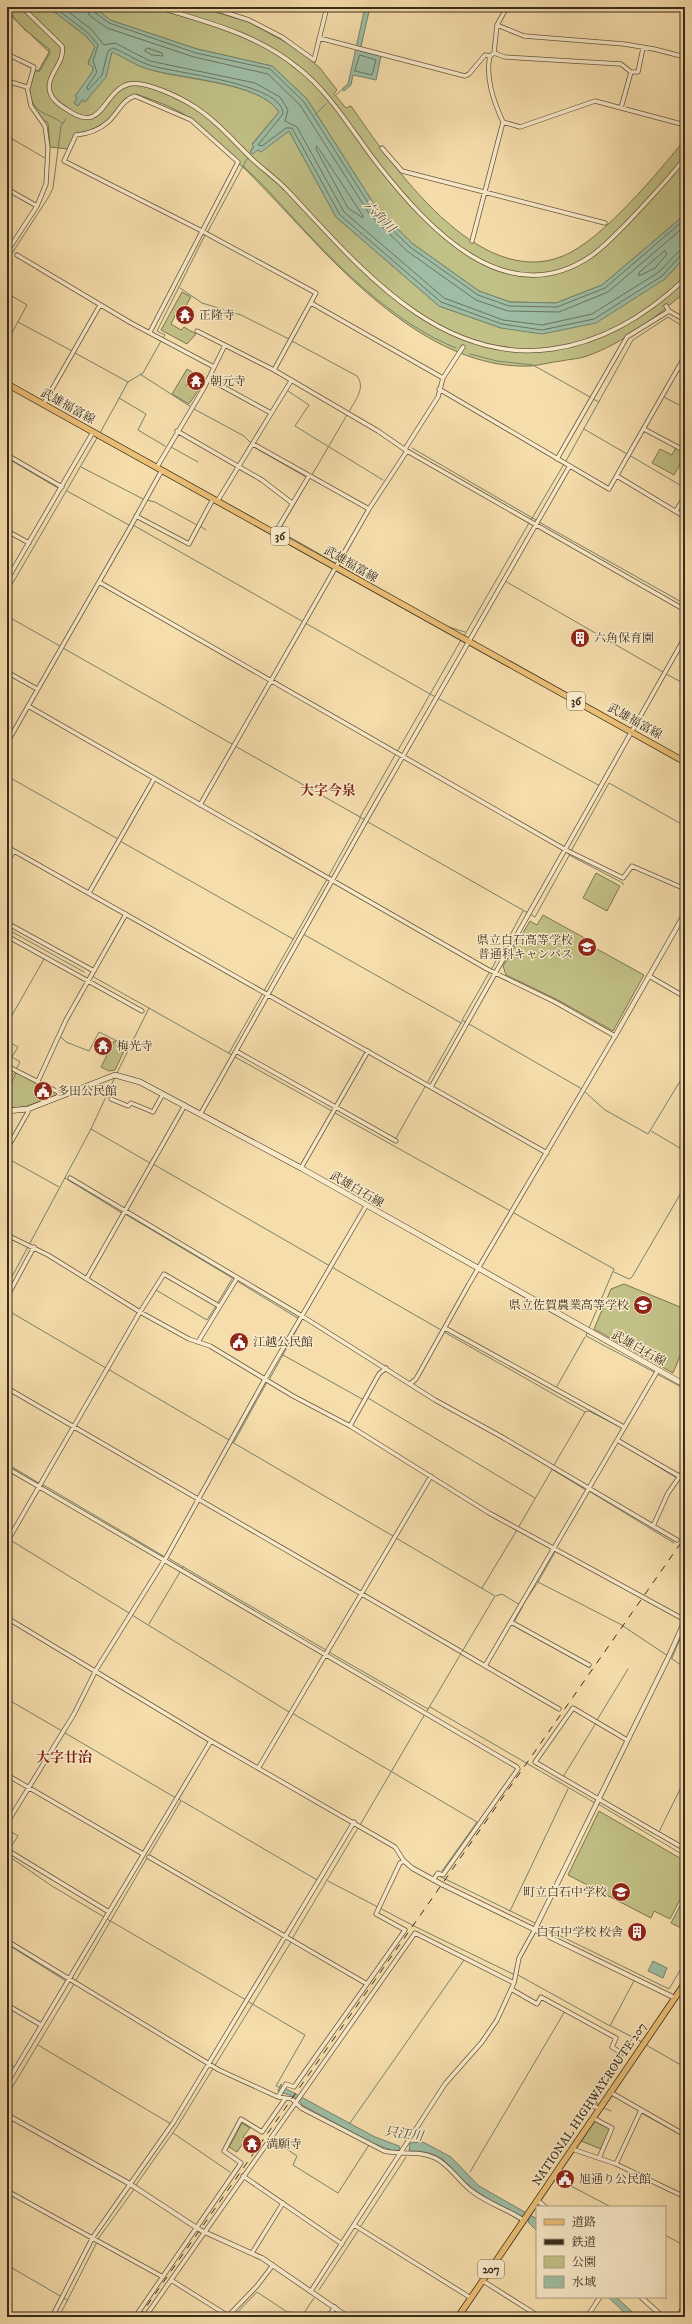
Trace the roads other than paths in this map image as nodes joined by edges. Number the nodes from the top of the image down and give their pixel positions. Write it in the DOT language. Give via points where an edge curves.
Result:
graph roads {
  1 [pos="22,7"];
  2 [pos="158,7"];
  3 [pos="209,7"];
  4 [pos="327,7"];
  5 [pos="507,7"];
  6 [pos="497,25"];
  7 [pos="319,38"];
  8 [pos="643,48"];
  9 [pos="494,53"];
  10 [pos="7,54"];
  11 [pos="490,56"];
  12 [pos="685,57"];
  13 [pos="631,72"];
  14 [pos="7,81"];
  15 [pos="28,88"];
  16 [pos="621,108"];
  17 [pos="503,122"];
  18 [pos="685,125"];
  19 [pos="382,148"];
  20 [pos="685,158"];
  21 [pos="7,189"];
  22 [pos="485,192"];
  23 [pos="37,206"];
  24 [pos="605,223"];
  25 [pos="205,233"];
  26 [pos="472,241"];
  27 [pos="7,252"];
  28 [pos="17,255"];
  29 [pos="685,279"];
  30 [pos="311,303"];
  31 [pos="100,305"];
  32 [pos="666,306"];
  33 [pos="669,311"];
  34 [pos="685,320"];
  35 [pos="197,331"];
  36 [pos="150,332"];
  37 [pos="225,345"];
  38 [pos="463,347"];
  39 [pos="685,356"];
  40 [pos="214,367"];
  41 [pos="678,368"];
  42 [pos="274,370"];
  43 [pos="685,371"];
  44 [pos="443,378"];
  45 [pos="209,379"];
  46 [pos="291,381"];
  47 [pos="7,384"];
  48 [pos="439,389"];
  49 [pos="43,404"];
  50 [pos="271,413"];
  51 [pos="644,429"];
  52 [pos="178,431"];
  53 [pos="97,434"];
  54 [pos="252,446"];
  55 [pos="406,450"];
  56 [pos="685,451"];
  57 [pos="7,455"];
  58 [pos="559,460"];
  59 [pos="568,465"];
  60 [pos="239,466"];
  61 [pos="159,468"];
  62 [pos="617,476"];
  63 [pos="310,477"];
  64 [pos="61,488"];
  65 [pos="685,496"];
  66 [pos="216,499"];
  67 [pos="292,503"];
  68 [pos="369,509"];
  69 [pos="676,511"];
  70 [pos="136,516"];
  71 [pos="685,517"];
  72 [pos="538,522"];
  73 [pos="7,531"];
  74 [pos="274,533"];
  75 [pos="29,543"];
  76 [pos="337,566"];
  77 [pos="7,580"];
  78 [pos="99,582"];
  79 [pos="685,610"];
  80 [pos="685,637"];
  81 [pos="467,642"];
  82 [pos="7,672"];
  83 [pos="271,681"];
  84 [pos="38,689"];
  85 [pos="28,706"];
  86 [pos="630,732"];
  87 [pos="7,743"];
  88 [pos="402,756"];
  89 [pos="685,762"];
  90 [pos="154,778"];
  91 [pos="200,805"];
  92 [pos="7,847"];
  93 [pos="14,851"];
  94 [pos="569,851"];
  95 [pos="7,862"];
  96 [pos="329,878"];
  97 [pos="685,889"];
  98 [pos="89,893"];
  99 [pos="126,914"];
  100 [pos="684,916"];
  101 [pos="7,922"];
  102 [pos="7,936"];
  103 [pos="494,972"];
  104 [pos="91,976"];
  105 [pos="649,976"];
  106 [pos="265,992"];
  107 [pos="685,997"];
  108 [pos="142,1011"];
  109 [pos="615,1036"];
  110 [pos="368,1051"];
  111 [pos="236,1052"];
  112 [pos="7,1066"];
  113 [pos="38,1080"];
  114 [pos="431,1087"];
  115 [pos="163,1094"];
  116 [pos="64,1095"];
  117 [pos="111,1099"];
  118 [pos="185,1105"];
  119 [pos="336,1107"];
  120 [pos="28,1109"];
  121 [pos="7,1111"];
  122 [pos="201,1113"];
  123 [pos="395,1140"];
  124 [pos="7,1149"];
  125 [pos="547,1153"];
  126 [pos="302,1168"];
  127 [pos="70,1178"];
  128 [pos="366,1206"];
  129 [pos="125,1212"];
  130 [pos="7,1235"];
  131 [pos="30,1246"];
  132 [pos="478,1270"];
  133 [pos="87,1278"];
  134 [pos="235,1279"];
  135 [pos="7,1297"];
  136 [pos="218,1305"];
  137 [pos="140,1312"];
  138 [pos="300,1318"];
  139 [pos="443,1330"];
  140 [pos="198,1342"];
  141 [pos="386,1368"];
  142 [pos="656,1372"];
  143 [pos="267,1380"];
  144 [pos="410,1384"];
  145 [pos="685,1385"];
  146 [pos="7,1388"];
  147 [pos="350,1426"];
  148 [pos="74,1427"];
  149 [pos="624,1429"];
  150 [pos="619,1440"];
  151 [pos="685,1464"];
  152 [pos="7,1468"];
  153 [pos="684,1474"];
  154 [pos="431,1476"];
  155 [pos="679,1476"];
  156 [pos="40,1485"];
  157 [pos="588,1490"];
  158 [pos="199,1499"];
  159 [pos="653,1526"];
  160 [pos="8,1540"];
  161 [pos="677,1540"];
  162 [pos="553,1549"];
  163 [pos="165,1558"];
  164 [pos="362,1594"];
  165 [pos="7,1618"];
  166 [pos="685,1620"];
  167 [pos="512,1623"];
  168 [pos="327,1652"];
  169 [pos="589,1665"];
  170 [pos="485,1666"];
  171 [pos="96,1670"];
  172 [pos="559,1709"];
  173 [pos="627,1740"];
  174 [pos="212,1741"];
  175 [pos="259,1767"];
  176 [pos="7,1775"];
  177 [pos="28,1787"];
  178 [pos="598,1802"];
  179 [pos="7,1823"];
  180 [pos="358,1824"];
  181 [pos="685,1849"];
  182 [pos="9,1851"];
  183 [pos="143,1854"];
  184 [pos="149,1858"];
  185 [pos="404,1860"];
  186 [pos="433,1880"];
  187 [pos="109,1912"];
  188 [pos="536,1926"];
  189 [pos="286,1937"];
  190 [pos="7,1941"];
  191 [pos="68,1981"];
  192 [pos="514,1983"];
  193 [pos="685,1983"];
  194 [pos="367,1984"];
  195 [pos="511,1989"];
  196 [pos="675,1998"];
  197 [pos="7,2005"];
  198 [pos="41,2026"];
  199 [pos="213,2067"];
  200 [pos="7,2083"];
  201 [pos="610,2092"];
  202 [pos="279,2095"];
  203 [pos="285,2098"];
  204 [pos="298,2100"];
  205 [pos="600,2107"];
  206 [pos="640,2110"];
  207 [pos="7,2115"];
  208 [pos="593,2118"];
  209 [pos="685,2135"];
  210 [pos="572,2149"];
  211 [pos="401,2152"];
  212 [pos="599,2158"];
  213 [pos="616,2164"];
  214 [pos="243,2176"];
  215 [pos="133,2186"];
  216 [pos="7,2191"];
  217 [pos="685,2197"];
  218 [pos="538,2200"];
  219 [pos="283,2203"];
  220 [pos="544,2206"];
  221 [pos="524,2220"];
  222 [pos="354,2225"];
  223 [pos="197,2228"];
  224 [pos="204,2232"];
  225 [pos="96,2239"];
  226 [pos="342,2244"];
  227 [pos="252,2252"];
  228 [pos="273,2265"];
  229 [pos="163,2277"];
  230 [pos="171,2280"];
  231 [pos="483,2281"];
  232 [pos="311,2291"];
  233 [pos="471,2298"];
  234 [pos="599,2298"];
  235 [pos="642,2298"];
  236 [pos="685,2307"];
  237 [pos="335,2308"];
  238 [pos="229,2316"];
  239 [pos="52,2317"];
  240 [pos="135,2317"];
  241 [pos="144,2317"];
  242 [pos="328,2317"];
  243 [pos="348,2317"];
  244 [pos="458,2317"];
  245 [pos="540,2317"];
  246 [pos="587,2317"];
  247 [pos="662,2317"];
  248 [pos="680,2317"];
  1 -- 29 [label="street" via="62,46 62,59 49,89 55,101 77,117 90,118 124,86 137,84 155,88 194,106 285,187 344,252 378,283 424,318 455,335 485,346 522,352 574,346 630,321 652,307"];
  2 -- 20 [label="street" via="247,36 297,67 330,100 382,170 447,240 473,257 513,274 552,274 590,257 642,208"];
  3 -- 7 [label="street" via="249,20 298,47 311,59 315,58"];
  4 -- 7 [label="street"];
  5 -- 6 [label="street"];
  6 -- 8 [label="street" via="524,36 624,44"];
  6 -- 9 [label="street"];
  7 -- 11 [label="street" via="465,76 486,55"];
  8 -- 12 [label="street" via="654,48"];
  8 -- 13 [label="street" via="638,72"];
  9 -- 11 [label="street"];
  9 -- 13 [label="street" via="505,57 621,64"];
  10 -- 15 [label="street" via="34,70"];
  11 -- 17 [label="street" via="488,72 494,102"];
  13 -- 16 [label="street"];
  14 -- 15 [label="street"];
  15 -- 23 [label="street" via="30,106 45,126 48,148 46,184"];
  16 -- 17 [label="street" via="595,101 520,127"];
  16 -- 18 [label="street"];
  17 -- 22 [label="street"];
  19 -- 22 [label="street" via="402,171"];
  21 -- 23 [label="street"];
  22 -- 24 [label="street"];
  22 -- 26 [label="street"];
  23 -- 27 [label="street"];
  25 -- 25 [label="street" via="64,161 76,135 99,128 124,102 135,96 191,120 238,162"];
  25 -- 30 [label="street" via="316,293"];
  25 -- 36 [label="street"];
  28 -- 31 [label="street"];
  30 -- 42 [label="street"];
  30 -- 44 [label="street"];
  31 -- 36 [label="street"];
  31 -- 49 [label="street"];
  32 -- 33 [label="street"];
  33 -- 34 [label="street"];
  33 -- 58 [label="street" via="627,337"];
  35 -- 37 [label="street"];
  36 -- 40 [label="street"];
  37 -- 40 [label="street"];
  37 -- 42 [label="street"];
  38 -- 44 [label="street"];
  39 -- 41 [label="street"];
  40 -- 45 [label="street"];
  41 -- 43 [label="street"];
  41 -- 51 [label="street"];
  42 -- 46 [label="street"];
  44 -- 48 [label="street"];
  45 -- 50 [label="street"];
  45 -- 52 [label="street"];
  46 -- 50 [label="street"];
  46 -- 55 [label="street"];
  47 -- 49 [label="main road, 武雄福富線 / 36"];
  48 -- 55 [label="street" via="438,397"];
  48 -- 58 [label="street"];
  49 -- 53 [label="main road, 武雄福富線 / 36"];
  50 -- 54 [label="street"];
  51 -- 56 [label="street"];
  51 -- 62 [label="street"];
  52 -- 60 [label="street"];
  52 -- 61 [label="street"];
  53 -- 61 [label="main road, 武雄福富線 / 36"];
  53 -- 64 [label="street"];
  54 -- 60 [label="street"];
  54 -- 63 [label="street"];
  55 -- 68 [label="street"];
  55 -- 72 [label="street" via="532,523"];
  57 -- 64 [label="street"];
  58 -- 59 [label="street"];
  59 -- 62 [label="street" via="609,490"];
  59 -- 72 [label="street"];
  60 -- 66 [label="street"];
  60 -- 67 [label="street"];
  61 -- 66 [label="main road, 武雄福富線 / 36"];
  61 -- 70 [label="street"];
  62 -- 69 [label="street"];
  63 -- 67 [label="street"];
  63 -- 68 [label="street"];
  64 -- 75 [label="street"];
  65 -- 69 [label="street"];
  66 -- 70 [label="street" via="189,544"];
  66 -- 74 [label="main road, 武雄福富線 / 36"];
  67 -- 74 [label="street"];
  68 -- 76 [label="street"];
  69 -- 71 [label="street"];
  70 -- 78 [label="street"];
  72 -- 79 [label="street"];
  72 -- 81 [label="street"];
  73 -- 75 [label="street"];
  74 -- 76 [label="main road, 武雄福富線 / 36"];
  75 -- 77 [label="street"];
  76 -- 81 [label="main road, 武雄福富線 / 36"];
  76 -- 83 [label="street"];
  78 -- 83 [label="street"];
  78 -- 84 [label="street"];
  80 -- 86 [label="street"];
  81 -- 86 [label="main road, 武雄福富線 / 36"];
  81 -- 88 [label="street"];
  82 -- 84 [label="street"];
  83 -- 88 [label="street"];
  83 -- 91 [label="street"];
  84 -- 85 [label="street"];
  85 -- 87 [label="street"];
  85 -- 90 [label="street"];
  86 -- 89 [label="main road, 武雄福富線 / 36"];
  86 -- 94 [label="street"];
  88 -- 94 [label="street"];
  88 -- 96 [label="street" via="364,824"];
  90 -- 91 [label="street"];
  90 -- 98 [label="street"];
  91 -- 96 [label="street"];
  92 -- 93 [label="street"];
  93 -- 95 [label="street"];
  93 -- 98 [label="street"];
  94 -- 97 [label="street" via="623,878 632,866"];
  94 -- 103 [label="street"];
  96 -- 103 [label="street"];
  96 -- 106 [label="street" via="303,931"];
  98 -- 99 [label="street"];
  99 -- 104 [label="street"];
  99 -- 106 [label="street"];
  100 -- 105 [label="street"];
  101 -- 104 [label="street"];
  102 -- 104 [label="street" via="45,957"];
  103 -- 109 [label="street" via="555,1002"];
  103 -- 114 [label="street"];
  104 -- 108 [label="street"];
  104 -- 113 [label="street" via="60,1031"];
  105 -- 107 [label="street"];
  105 -- 109 [label="street"];
  106 -- 110 [label="street"];
  106 -- 111 [label="street"];
  109 -- 125 [label="street"];
  110 -- 114 [label="street"];
  110 -- 119 [label="street"];
  111 -- 119 [label="street"];
  111 -- 122 [label="street"];
  112 -- 113 [label="street"];
  113 -- 116 [label="street"];
  114 -- 125 [label="street"];
  115 -- 116 [label="main road, 武雄白石線" via="140,1082 116,1075"];
  115 -- 117 [label="street" via="153,1112 131,1103 128,1106"];
  115 -- 118 [label="main road, 武雄白石線"];
  116 -- 120 [label="main road, 武雄白石線"];
  118 -- 122 [label="main road, 武雄白石線"];
  118 -- 129 [label="street"];
  119 -- 123 [label="street"];
  119 -- 126 [label="street"];
  120 -- 121 [label="main road, 武雄白石線"];
  120 -- 124 [label="street"];
  122 -- 126 [label="main road, 武雄白石線"];
  125 -- 132 [label="street"];
  126 -- 128 [label="main road, 武雄白石線"];
  127 -- 129 [label="street"];
  128 -- 132 [label="main road, 武雄白石線"];
  128 -- 138 [label="street"];
  129 -- 133 [label="street"];
  129 -- 134 [label="street"];
  130 -- 131 [label="street"];
  131 -- 133 [label="street"];
  131 -- 135 [label="street"];
  132 -- 139 [label="street"];
  132 -- 142 [label="main road, 武雄白石線"];
  133 -- 137 [label="street"];
  134 -- 136 [label="street"];
  134 -- 138 [label="street"];
  136 -- 137 [label="street" via="164,1274"];
  136 -- 140 [label="street"];
  137 -- 140 [label="street"];
  137 -- 148 [label="street"];
  138 -- 141 [label="street"];
  138 -- 143 [label="street"];
  139 -- 144 [label="street" via="416,1379"];
  139 -- 149 [label="street"];
  140 -- 143 [label="street" via="210,1346"];
  141 -- 144 [label="street"];
  141 -- 147 [label="street" via="379,1374"];
  142 -- 145 [label="main road, 武雄白石線"];
  142 -- 149 [label="street"];
  143 -- 147 [label="street"];
  143 -- 158 [label="street"];
  144 -- 157 [label="street" via="554,1467"];
  146 -- 148 [label="street"];
  147 -- 154 [label="street"];
  148 -- 156 [label="street"];
  148 -- 158 [label="street"];
  149 -- 150 [label="street"];
  150 -- 155 [label="street"];
  150 -- 157 [label="street"];
  151 -- 153 [label="street"];
  152 -- 156 [label="street"];
  153 -- 155 [label="street"];
  154 -- 162 [label="street"];
  154 -- 164 [label="street"];
  155 -- 159 [label="street"];
  156 -- 160 [label="street"];
  156 -- 163 [label="street"];
  157 -- 159 [label="street"];
  157 -- 162 [label="street"];
  158 -- 163 [label="street"];
  158 -- 164 [label="street"];
  159 -- 161 [label="street"];
  162 -- 166 [label="street"];
  162 -- 167 [label="street"];
  163 -- 168 [label="street"];
  163 -- 171 [label="street"];
  164 -- 168 [label="street"];
  164 -- 170 [label="street"];
  165 -- 171 [label="street"];
  166 -- 173 [label="street"];
  167 -- 169 [label="street"];
  167 -- 170 [label="street"];
  168 -- 175 [label="street"];
  168 -- 186 [label="street" via="518,1769 443,1875 438,1873"];
  170 -- 172 [label="street"];
  171 -- 174 [label="street"];
  171 -- 177 [label="street" via="63,1731"];
  173 -- 178 [label="street"];
  173 -- 178 [label="street" via="573,1708 534,1762"];
  174 -- 175 [label="street"];
  174 -- 183 [label="street"];
  175 -- 180 [label="street"];
  176 -- 177 [label="street"];
  177 -- 179 [label="street"];
  177 -- 183 [label="street"];
  178 -- 181 [label="street"];
  178 -- 188 [label="street"];
  180 -- 185 [label="street" via="395,1847"];
  180 -- 189 [label="street" via="319,1881"];
  182 -- 187 [label="street"];
  183 -- 187 [label="street"];
  184 -- 189 [label="street"];
  185 -- 186 [label="street" via="408,1866"];
  185 -- 194 [label="street" via="400,1863 376,1914 405,1930"];
  186 -- 188 [label="street"];
  187 -- 191 [label="street"];
  188 -- 192 [label="street" via="519,1958"];
  188 -- 196 [label="street"];
  189 -- 194 [label="street"];
  189 -- 199 [label="street" via="246,2004"];
  190 -- 191 [label="street"];
  191 -- 198 [label="street"];
  191 -- 199 [label="street" via="75,1982"];
  192 -- 195 [label="street"];
  192 -- 204 [label="street" via="415,1933"];
  193 -- 196 [label="main road, NATIONAL HIGHWAY ROUTE 207 / 207"];
  194 -- 202 [label="street" via="294,2087 286,2084"];
  195 -- 205 [label="street" via="537,2004 541,1997 616,2038 612,2047 620,2052 592,2105"];
  195 -- 211 [label="street" via="497,2020 482,2042 445,2084"];
  196 -- 201 [label="main road, NATIONAL HIGHWAY ROUTE 207 / 207"];
  197 -- 198 [label="street"];
  198 -- 200 [label="street"];
  199 -- 202 [label="street"];
  199 -- 215 [label="street" via="172,2124"];
  201 -- 205 [label="main road, NATIONAL HIGHWAY ROUTE 207 / 207"];
  201 -- 206 [label="street"];
  202 -- 203 [label="street"];
  203 -- 204 [label="street"];
  203 -- 223 [label="street" via="262,2132 241,2119 224,2151 241,2164"];
  204 -- 211 [label="street" via="301,2108 369,2145 389,2152"];
  204 -- 214 [label="street"];
  205 -- 208 [label="main road, NATIONAL HIGHWAY ROUTE 207 / 207"];
  206 -- 209 [label="street"];
  206 -- 213 [label="street"];
  207 -- 215 [label="street"];
  208 -- 210 [label="main road, NATIONAL HIGHWAY ROUTE 207 / 207"];
  208 -- 212 [label="street" via="612,2128"];
  210 -- 212 [label="street"];
  210 -- 218 [label="main road, NATIONAL HIGHWAY ROUTE 207 / 207"];
  211 -- 221 [label="street" via="425,2154 435,2158 447,2166 473,2192"];
  211 -- 222 [label="street"];
  212 -- 213 [label="street"];
  213 -- 217 [label="street"];
  214 -- 219 [label="street"];
  214 -- 224 [label="street"];
  215 -- 223 [label="street"];
  215 -- 225 [label="street"];
  216 -- 225 [label="street"];
  218 -- 220 [label="street"];
  218 -- 221 [label="main road, NATIONAL HIGHWAY ROUTE 207 / 207"];
  219 -- 226 [label="street"];
  219 -- 227 [label="street"];
  221 -- 231 [label="main road, NATIONAL HIGHWAY ROUTE 207 / 207"];
  222 -- 226 [label="street"];
  222 -- 233 [label="street"];
  223 -- 224 [label="street"];
  223 -- 229 [label="street"];
  224 -- 227 [label="street"];
  224 -- 230 [label="street"];
  225 -- 229 [label="street"];
  225 -- 239 [label="street"];
  226 -- 232 [label="street"];
  227 -- 228 [label="street"];
  228 -- 232 [label="street"];
  228 -- 238 [label="street"];
  229 -- 240 [label="street"];
  230 -- 238 [label="street"];
  230 -- 241 [label="street"];
  231 -- 233 [label="main road, NATIONAL HIGHWAY ROUTE 207 / 207"];
  231 -- 245 [label="street"];
  232 -- 237 [label="street"];
  233 -- 244 [label="main road, NATIONAL HIGHWAY ROUTE 207 / 207"];
  234 -- 246 [label="street"];
  235 -- 247 [label="street"];
  236 -- 248 [label="street"];
  237 -- 242 [label="street"];
  237 -- 243 [label="street"];
}
